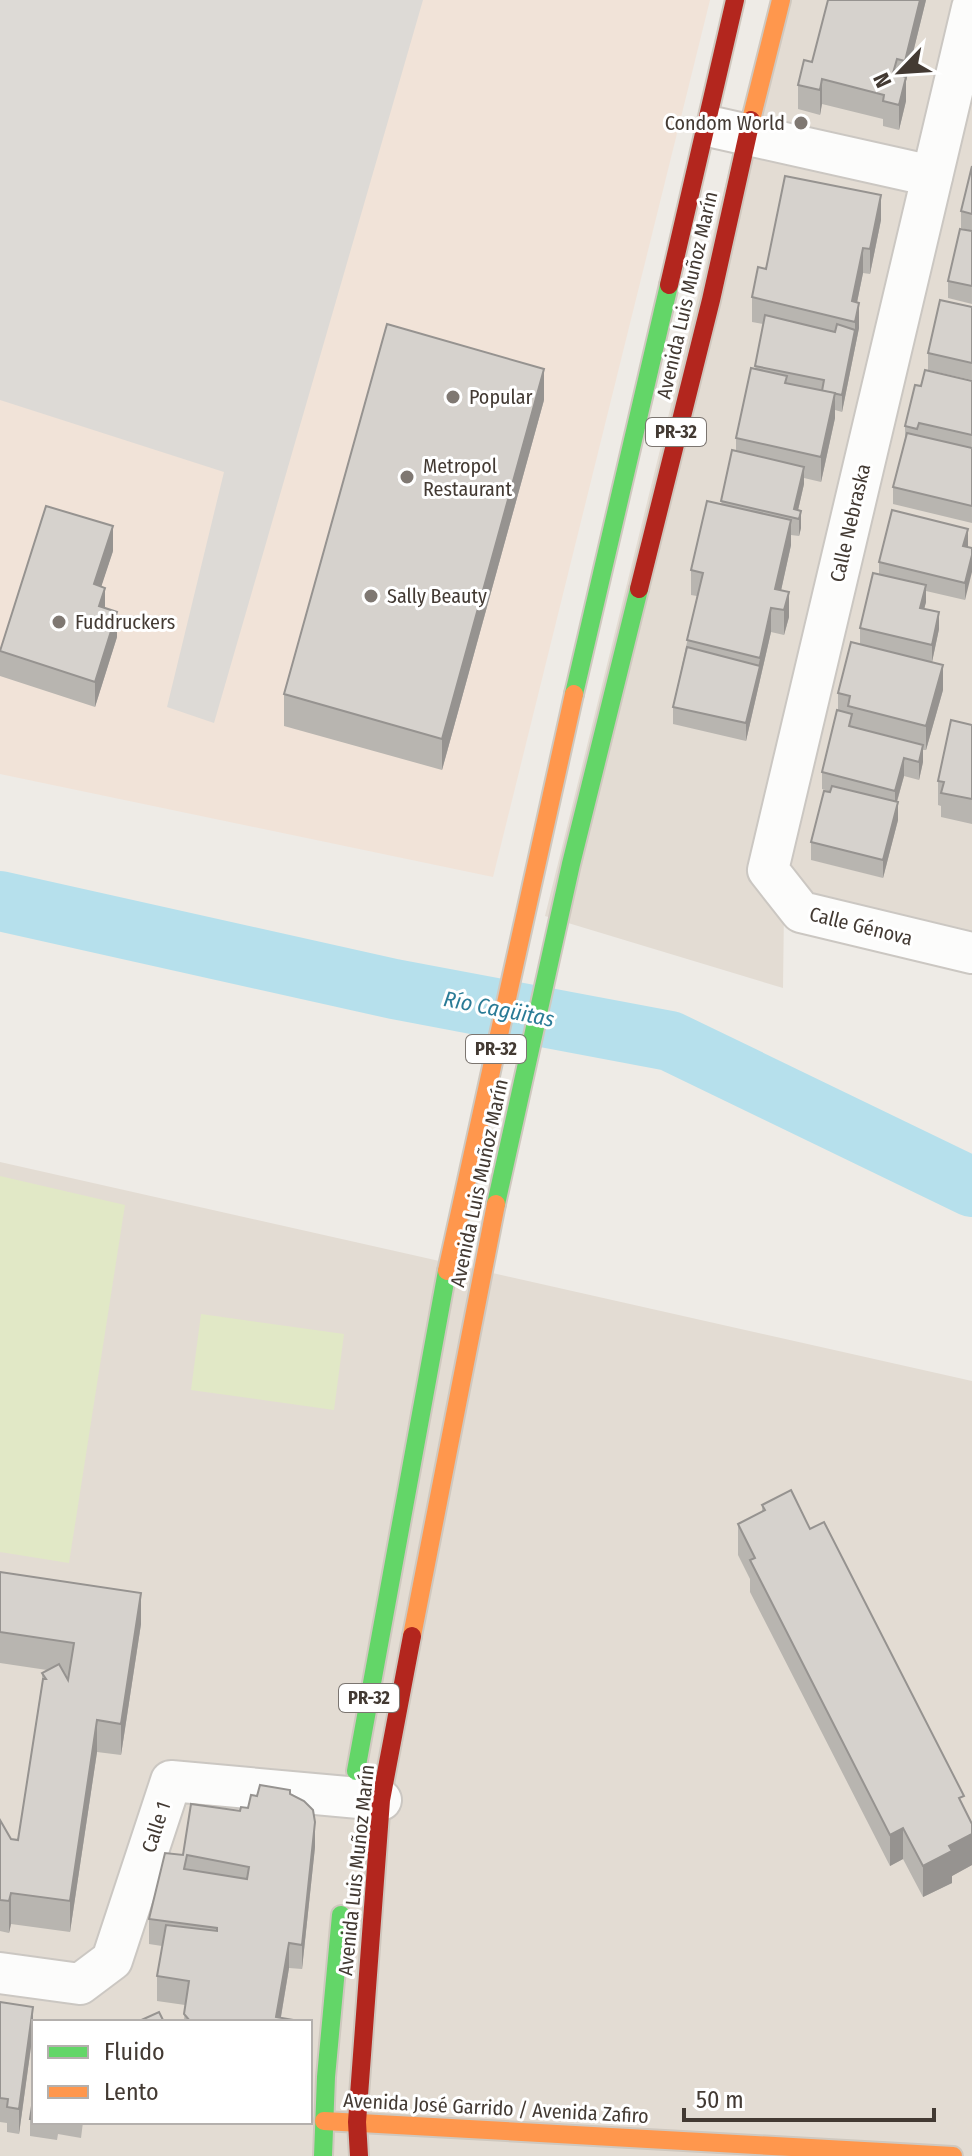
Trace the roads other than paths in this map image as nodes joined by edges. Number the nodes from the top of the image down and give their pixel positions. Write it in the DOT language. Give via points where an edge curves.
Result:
graph roads {
  1 [pos="735,0"];
  2 [pos="781,0"];
  3 [pos="972,8"];
  4 [pos="705,125"];
  5 [pos="747,135"];
  6 [pos="932,176"];
  7 [pos="768,870"];
  8 [pos="972,953"];
  9 [pos="361,1804"];
  10 [pos="343,1891"];
  11 [pos="0,1973"];
  12 [pos="324,2121"];
  13 [pos="357,2122"];
  14 [pos="323,2156"];
  15 [pos="359,2156"];
  16 [pos="953,2156"];
  1 -- 4 [label="main road, Avenida Luis Muñoz Marín / PR-32"];
  2 -- 5 [label="main road, Avenida Luis Muñoz Marín / PR-32"];
  3 -- 6 [label="street, Calle Nebraska"];
  4 -- 5 [label="street"];
  4 -- 9 [label="main road, Avenida Luis Muñoz Marín / PR-32" via="452,1245"];
  5 -- 6 [label="street"];
  5 -- 9 [label="main road, Avenida Luis Muñoz Marín / PR-32" via="571,864"];
  6 -- 7 [label="street, Calle Nebraska"];
  7 -- 8 [label="street, Calle Génova" via="801,912"];
  9 -- 11 [label="street, Calle 1" via="171,1781 112,1960 80,1984"];
  9 -- 13 [label="main road, Avenida Luis Muñoz Marín / PR-32"];
  10 -- 12 [label="main road, Avenida Luis Muñoz Marín"];
  12 -- 13 [label="main road, Avenida José Garrido / Avenida Zafiro"];
  12 -- 14 [label="main road, Avenida Luis Muñoz Marín"];
  13 -- 15 [label="main road, Avenida Luis Muñoz Marín / PR-32"];
  13 -- 16 [label="main road, Avenida José Garrido / Avenida Zafiro"];
}
